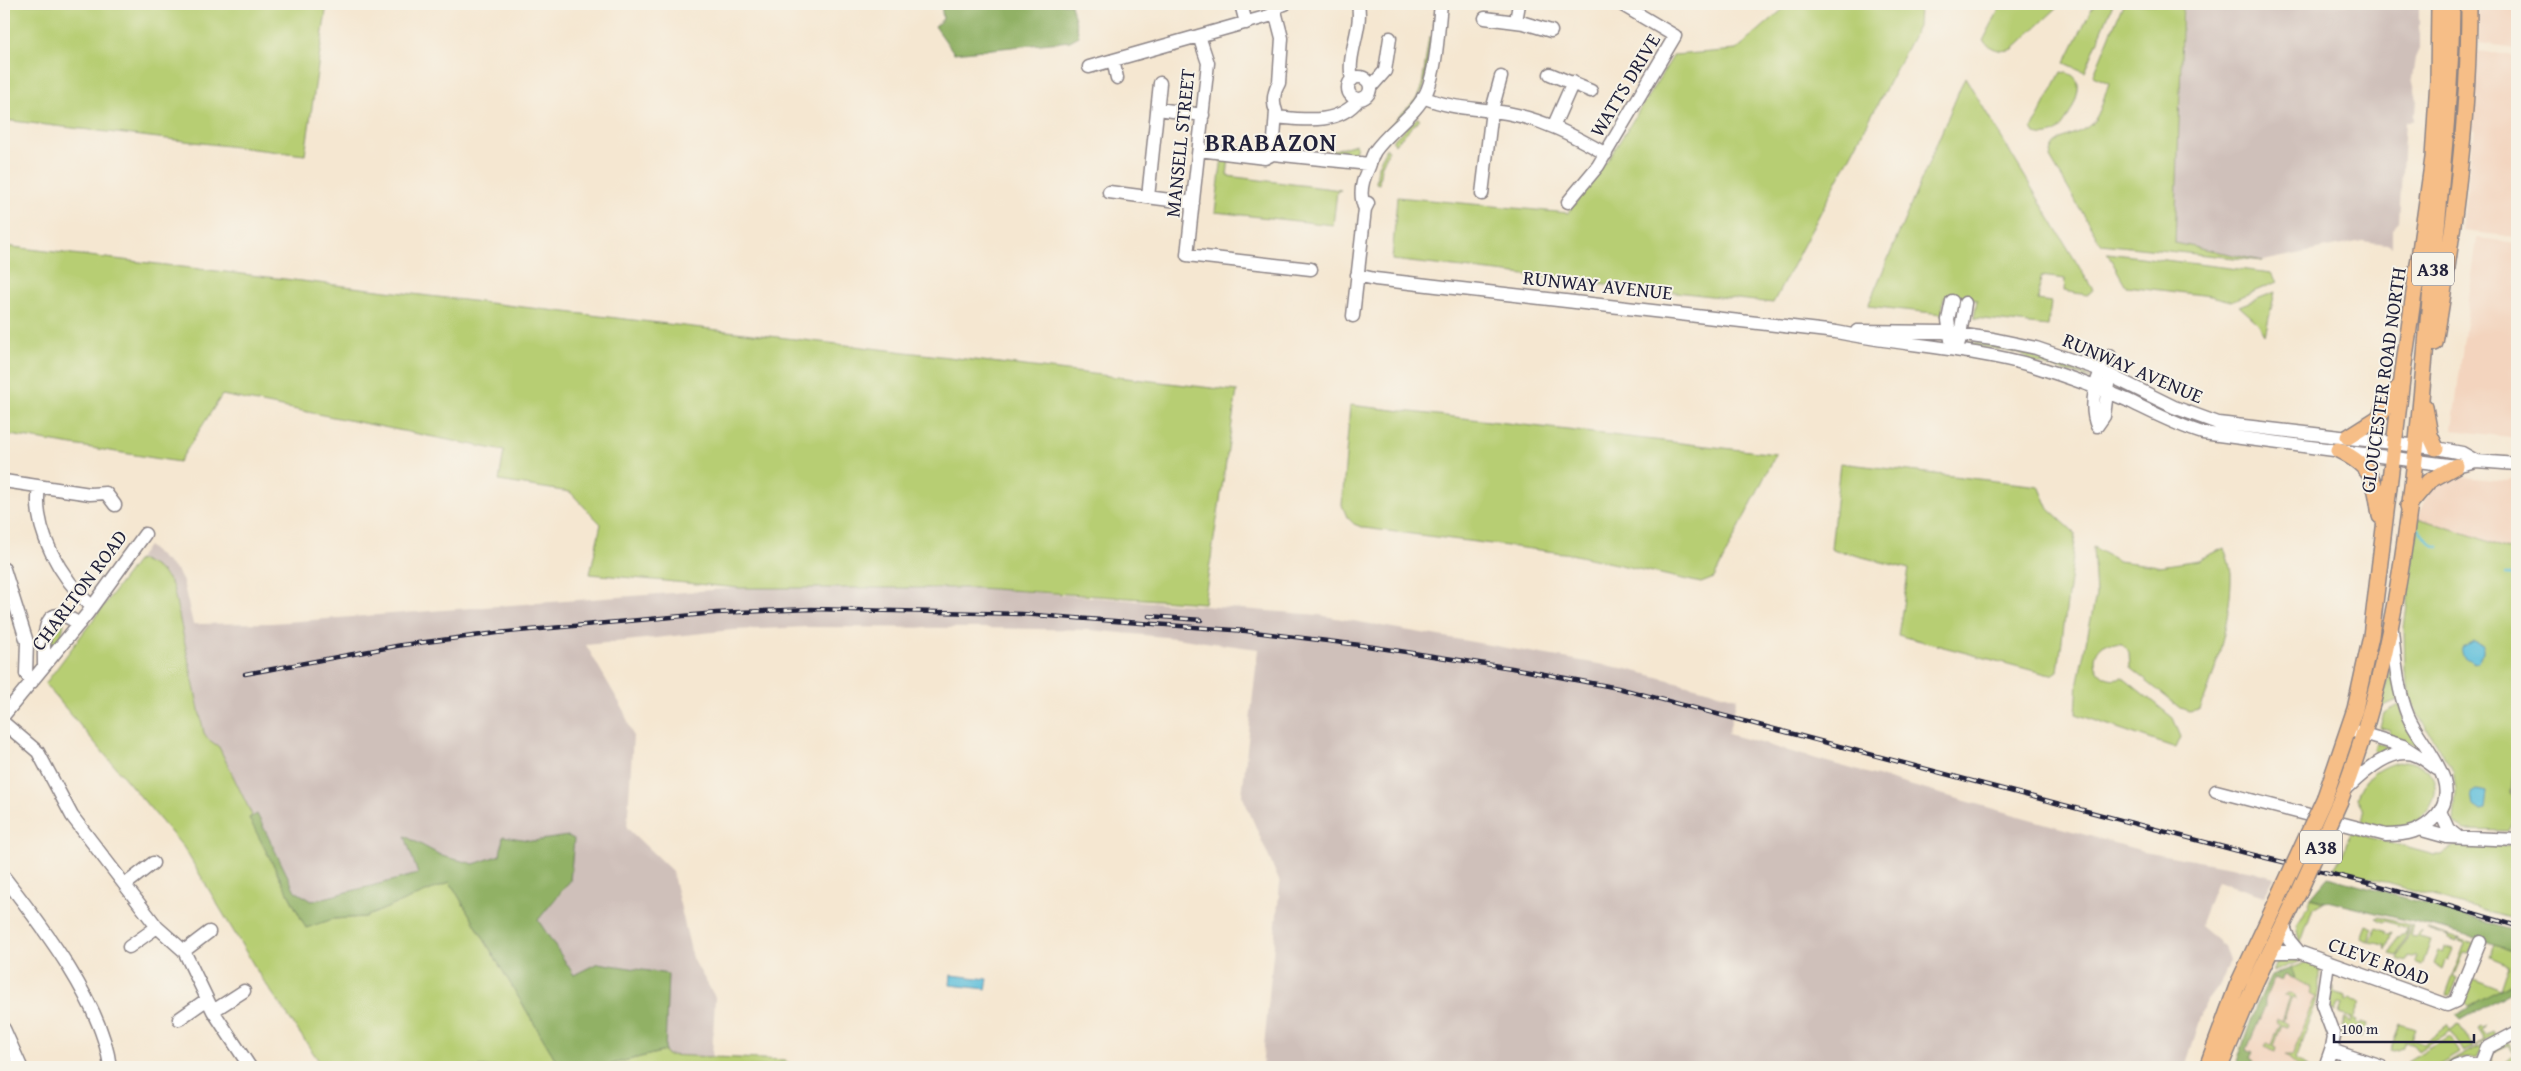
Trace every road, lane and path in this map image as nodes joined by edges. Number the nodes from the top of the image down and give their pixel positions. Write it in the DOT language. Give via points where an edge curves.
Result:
graph roads {
  1 [pos="1240,4"];
  2 [pos="1285,4"];
  3 [pos="1358,4"];
  4 [pos="1441,4"];
  5 [pos="1519,4"];
  6 [pos="1621,4"];
  7 [pos="2432,4"];
  8 [pos="2439,4"];
  9 [pos="2452,4"];
  10 [pos="2469,4"];
  11 [pos="1276,14"];
  12 [pos="1485,18"];
  13 [pos="1516,21"];
  14 [pos="1246,23"];
  15 [pos="1551,31"];
  16 [pos="1199,36"];
  17 [pos="1390,38"];
  18 [pos="1113,60"];
  19 [pos="1089,67"];
  20 [pos="1550,74"];
  21 [pos="1501,77"];
  22 [pos="1117,78"];
  23 [pos="1352,80"];
  24 [pos="1160,82"];
  25 [pos="1573,82"];
  26 [pos="1370,88"];
  27 [pos="1591,91"];
  28 [pos="1424,97"];
  29 [pos="1359,99"];
  30 [pos="1158,109"];
  31 [pos="1492,110"];
  32 [pos="1203,115"];
  33 [pos="1276,117"];
  34 [pos="1554,125"];
  35 [pos="1200,150"];
  36 [pos="1273,154"];
  37 [pos="1606,154"];
  38 [pos="2439,159"];
  39 [pos="1369,166"];
  40 [pos="1109,192"];
  41 [pos="1482,194"];
  42 [pos="1148,197"];
  43 [pos="1568,202"];
  44 [pos="1193,203"];
  45 [pos="1311,269"];
  46 [pos="1357,275"];
  47 [pos="2414,293"];
  48 [pos="1958,302"];
  49 [pos="1352,316"];
  50 [pos="1836,332"];
  51 [pos="1955,333"];
  52 [pos="1956,351"];
  53 [pos="2105,373"];
  54 [pos="2402,380"];
  55 [pos="2422,384"];
  56 [pos="2102,390"];
  57 [pos="2348,437"];
  58 [pos="2436,448"];
  59 [pos="2404,449"];
  60 [pos="2338,450"];
  61 [pos="2476,461"];
  62 [pos="2517,464"];
  63 [pos="2456,466"];
  64 [pos="4,481"];
  65 [pos="40,487"];
  66 [pos="115,505"];
  67 [pos="2408,506"];
  68 [pos="145,534"];
  69 [pos="2383,537"];
  70 [pos="4,569"];
  71 [pos="92,607"];
  72 [pos="79,624"];
  73 [pos="2392,627"];
  74 [pos="44,666"];
  75 [pos="32,682"];
  76 [pos="4,715"];
  77 [pos="4,723"];
  78 [pos="2356,732"];
  79 [pos="2416,755"];
  80 [pos="2441,772"];
  81 [pos="2216,792"];
  82 [pos="2342,796"];
  83 [pos="2440,811"];
  84 [pos="2422,830"];
  85 [pos="2458,837"];
  86 [pos="2517,840"];
  87 [pos="146,864"];
  88 [pos="126,884"];
  89 [pos="5,885"];
  90 [pos="2283,924"];
  91 [pos="157,927"];
  92 [pos="207,936"];
  93 [pos="2480,942"];
  94 [pos="136,946"];
  95 [pos="184,951"];
  96 [pos="2270,952"];
  97 [pos="2299,952"];
  98 [pos="2327,970"];
  99 [pos="244,991"];
  100 [pos="206,1000"];
  101 [pos="2447,1005"];
  102 [pos="2463,1010"];
  103 [pos="213,1011"];
  104 [pos="179,1019"];
  105 [pos="4,1029"];
  106 [pos="2517,1032"];
  107 [pos="2332,1050"];
  108 [pos="21,1067"];
  109 [pos="110,1067"];
  110 [pos="250,1067"];
  111 [pos="2207,1067"];
  112 [pos="2220,1067"];
  113 [pos="2325,1067"];
  114 [pos="2382,1067"];
  115 [pos="2455,1067"];
  1 -- 14 [label="street"];
  2 -- 11 [label="street" via="1274,7"];
  3 -- 23 [label="street" via="1358,25 1351,60"];
  4 -- 28 [label="street" via="1431,77"];
  5 -- 13 [label="street"];
  6 -- 37 [label="street, WATTS DRIVE" via="1676,36"];
  7 -- 47 [label="main road" via="2431,74 2412,276"];
  8 -- 38 [label="main road, GLOUCESTER ROAD NORTH / A38"];
  9 -- 38 [label="main road, GLOUCESTER ROAD NORTH / A38"];
  10 -- 55 [label="main road" via="2469,78 2455,210 2435,347"];
  11 -- 14 [label="street"];
  11 -- 33 [label="street" via="1283,43 1274,105"];
  12 -- 13 [label="street"];
  13 -- 15 [label="street"];
  14 -- 16 [label="street"];
  16 -- 18 [label="street"];
  16 -- 32 [label="street, MANSELL STREET" via="1208,63"];
  17 -- 26 [label="street" via="1385,71"];
  18 -- 19 [label="street"];
  18 -- 22 [label="street"];
  20 -- 25 [label="street"];
  21 -- 31 [label="street"];
  23 -- 26 [label="street" via="1365,79"];
  23 -- 29 [label="street" via="1350,94"];
  24 -- 30 [label="street"];
  25 -- 27 [label="street"];
  25 -- 34 [label="street"];
  26 -- 29 [label="street" via="1367,95"];
  28 -- 31 [label="street" via="1438,103"];
  28 -- 39 [label="street" via="1379,146"];
  29 -- 33 [label="street" via="1348,110 1318,120"];
  30 -- 32 [label="street"];
  30 -- 42 [label="street"];
  31 -- 34 [label="street"];
  31 -- 41 [label="street"];
  32 -- 35 [label="street, MANSELL STREET"];
  33 -- 36 [label="street"];
  34 -- 37 [label="street"];
  35 -- 36 [label="street" via="1265,158"];
  35 -- 44 [label="street, MANSELL STREET"];
  36 -- 39 [label="street"];
  37 -- 43 [label="street, WATTS DRIVE"];
  38 -- 47 [label="main road, GLOUCESTER ROAD NORTH / A38"];
  38 -- 55 [label="main road, GLOUCESTER ROAD NORTH / A38"];
  39 -- 46 [label="street" via="1372,176"];
  40 -- 42 [label="street"];
  42 -- 44 [label="street"];
  44 -- 45 [label="street, MANSELL STREET" via="1187,255"];
  46 -- 49 [label="street"];
  46 -- 50 [label="street, RUNWAY AVENUE"];
  47 -- 54 [label="main road, GLOUCESTER ROAD NORTH / A38"];
  48 -- 51 [label="street" via="1948,320"];
  50 -- 51 [label="street, RUNWAY AVENUE"];
  50 -- 52 [label="street, RUNWAY AVENUE"];
  51 -- 52 [label="street"];
  51 -- 53 [label="street, RUNWAY AVENUE" via="2036,348"];
  52 -- 56 [label="street, RUNWAY AVENUE" via="2032,366"];
  53 -- 56 [label="street"];
  53 -- 57 [label="street, RUNWAY AVENUE" via="2210,421 2290,433"];
  54 -- 57 [label="main road" via="2378,418"];
  54 -- 59 [label="main road, GLOUCESTER ROAD NORTH / A38"];
  55 -- 58 [label="main road" via="2430,435"];
  55 -- 59 [label="main road" via="2412,401"];
  56 -- 60 [label="street, RUNWAY AVENUE" via="2203,433"];
  57 -- 59 [label="street, RUNWAY AVENUE"];
  58 -- 59 [label="street"];
  58 -- 61 [label="street" via="2462,453"];
  59 -- 60 [label="street, RUNWAY AVENUE"];
  59 -- 63 [label="street"];
  59 -- 67 [label="main road, GLOUCESTER ROAD NORTH / A38"];
  59 -- 69 [label="main road, GLOUCESTER ROAD NORTH / A38"];
  60 -- 69 [label="main road" via="2359,462 2372,476"];
  61 -- 62 [label="street"];
  61 -- 63 [label="street"];
  63 -- 67 [label="main road" via="2429,481"];
  64 -- 65 [label="street"];
  65 -- 66 [label="street" via="106,493"];
  65 -- 71 [label="street" via="37,502 41,528 64,572"];
  67 -- 73 [label="main road, GLOUCESTER ROAD NORTH / A38"];
  68 -- 71 [label="street, CHARLTON ROAD"];
  69 -- 78 [label="main road, GLOUCESTER ROAD NORTH / A38"];
  70 -- 75 [label="street" via="27,642 26,674"];
  71 -- 72 [label="street, CHARLTON ROAD"];
  72 -- 74 [label="street, CHARLTON ROAD"];
  72 -- 74 [label="street" via="60,614 47,622"];
  73 -- 78 [label="main road, A38"];
  73 -- 80 [label="street" via="2400,689 2408,717"];
  74 -- 75 [label="street, CHARLTON ROAD"];
  75 -- 76 [label="street, CHARLTON ROAD"];
  77 -- 88 [label="street" via="38,752 72,816"];
  78 -- 79 [label="street" via="2403,746"];
  78 -- 82 [label="main road, A38"];
  78 -- 111 [label="main road, A38, bridge" via="2254,948"];
  79 -- 80 [label="street"];
  79 -- 82 [label="street" via="2392,756 2379,761"];
  80 -- 83 [label="street" via="2447,792"];
  81 -- 84 [label="street" via="2376,834"];
  82 -- 90 [label="main road, A38, bridge"];
  83 -- 84 [label="street"];
  83 -- 85 [label="street" via="2448,829"];
  84 -- 85 [label="street"];
  85 -- 86 [label="street"];
  87 -- 88 [label="street"];
  88 -- 91 [label="street"];
  89 -- 109 [label="street" via="64,957 98,1024 108,1048"];
  90 -- 96 [label="main road, A38"];
  90 -- 97 [label="street, CLEVE ROAD"];
  91 -- 94 [label="street"];
  91 -- 95 [label="street"];
  92 -- 95 [label="street"];
  93 -- 101 [label="street, CLEVE ROAD" via="2456,1001"];
  95 -- 100 [label="street"];
  96 -- 97 [label="street, CLEVE ROAD"];
  96 -- 112 [label="main road, A38"];
  97 -- 101 [label="street, CLEVE ROAD"];
  98 -- 107 [label="street" via="2322,1004 2332,1030"];
  99 -- 103 [label="street"];
  100 -- 103 [label="street"];
  100 -- 104 [label="street"];
  101 -- 102 [label="street, CLEVE ROAD"];
  103 -- 110 [label="street"];
  105 -- 108 [label="street"];
  106 -- 115 [label="street" via="2487,1048 2480,1066 2466,1063"];
  107 -- 113 [label="street"];
  107 -- 114 [label="street"];
}
